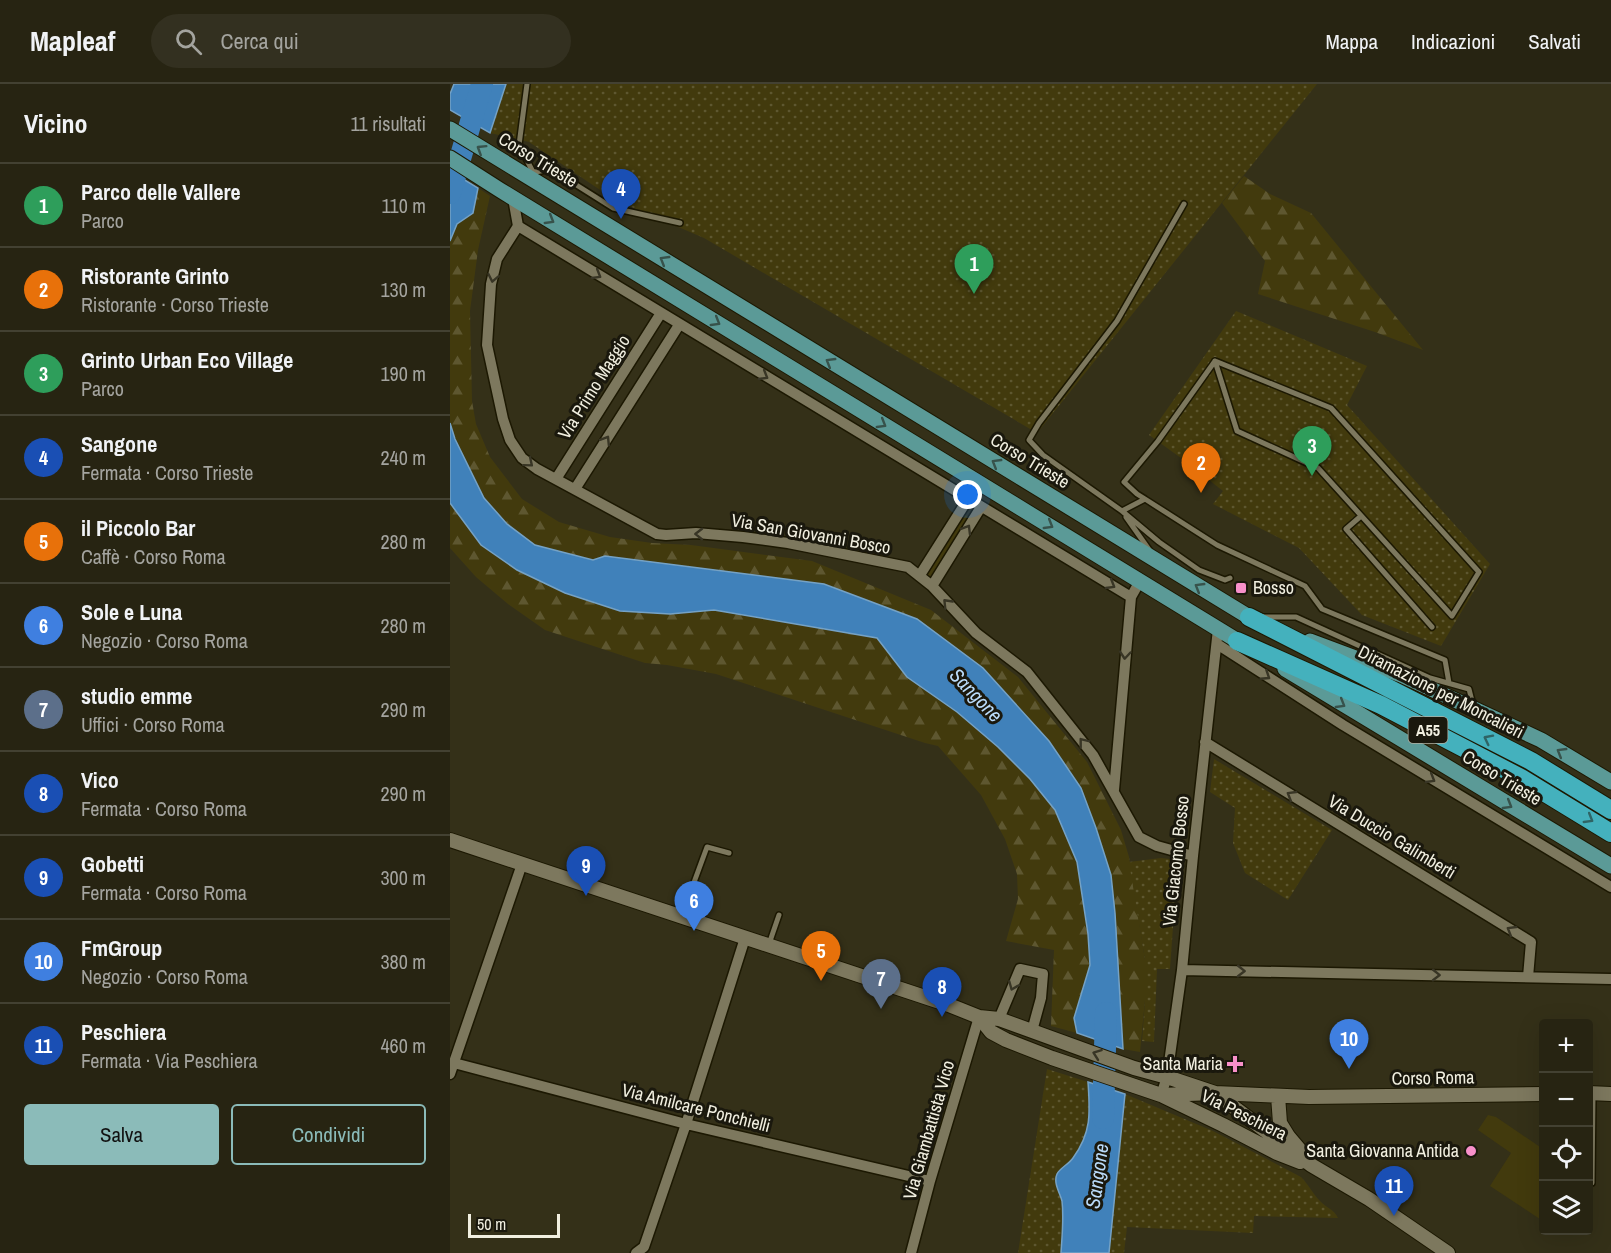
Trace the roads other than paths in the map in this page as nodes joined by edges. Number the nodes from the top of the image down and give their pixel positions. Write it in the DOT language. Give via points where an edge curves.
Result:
graph roads {
  1 [pos="527,84"];
  2 [pos="450,129"];
  3 [pos="450,158"];
  4 [pos="523,172"];
  5 [pos="506,194"];
  6 [pos="1184,204"];
  7 [pos="680,223"];
  8 [pos="518,226"];
  9 [pos="661,313"];
  10 [pos="679,325"];
  11 [pos="1215,361"];
  12 [pos="556,479"];
  13 [pos="574,489"];
  14 [pos="968,499"];
  15 [pos="1145,499"];
  16 [pos="981,507"];
  17 [pos="1122,511"];
  18 [pos="1361,516"];
  19 [pos="1158,562"];
  20 [pos="920,575"];
  21 [pos="1230,578"];
  22 [pos="1140,581"];
  23 [pos="932,586"];
  24 [pos="1131,597"];
  25 [pos="1249,617"];
  26 [pos="1432,627"];
  27 [pos="1217,636"];
  28 [pos="1238,641"];
  29 [pos="1449,683"];
  30 [pos="1474,709"];
  31 [pos="1205,742"];
  32 [pos="1611,782"];
  33 [pos="1114,791"];
  34 [pos="1611,810"];
  35 [pos="1611,833"];
  36 [pos="450,840"];
  37 [pos="729,853"];
  38 [pos="1193,856"];
  39 [pos="522,864"];
  40 [pos="1611,866"];
  41 [pos="1611,887"];
  42 [pos="779,915"];
  43 [pos="681,917"];
  44 [pos="745,938"];
  45 [pos="769,945"];
  46 [pos="1182,970"];
  47 [pos="1528,977"];
  48 [pos="1611,979"];
  49 [pos="979,1017"];
  50 [pos="999,1019"];
  51 [pos="1032,1031"];
  52 [pos="452,1069"];
  53 [pos="1167,1077"];
  54 [pos="1122,1082"];
  55 [pos="1215,1093"];
  56 [pos="1593,1093"];
  57 [pos="1539,1094"];
  58 [pos="1611,1094"];
  59 [pos="1161,1095"];
  60 [pos="1278,1096"];
  61 [pos="686,1124"];
  62 [pos="1591,1127"];
  63 [pos="1311,1165"];
  64 [pos="930,1181"];
  65 [pos="1592,1181"];
  66 [pos="636,1253"];
  67 [pos="911,1253"];
  68 [pos="1448,1253"];
  1 -- 4 [label="lane" via="519,145"];
  4 -- 2 [label="main road, Corso Trieste, one-way"];
  3 -- 5 [label="main road, Corso Trieste"];
  4 -- 7 [label="lane" via="551,170 614,208"];
  19 -- 4 [label="main road, Corso Trieste, one-way"];
  5 -- 8 [label="street"];
  5 -- 22 [label="main road, Corso Trieste, one-way"];
  6 -- 17 [label="lane" via="1117,321 1029,440 1042,455"];
  8 -- 9 [label="street, one-way"];
  8 -- 12 [label="street, Via San Giovanni Bosco, one-way" via="497,259 491,284 487,345 510,440 522,458"];
  9 -- 10 [label="street"];
  9 -- 12 [label="street, Via Primo Maggio"];
  13 -- 10 [label="street, one-way"];
  10 -- 14 [label="street, one-way"];
  11 -- 15 [label="lane" via="1124,482"];
  11 -- 18 [label="lane" via="1238,431 1318,468"];
  11 -- 18 [label="lane" via="1331,408 1479,572 1452,616"];
  12 -- 13 [label="street, Via San Giovanni Bosco"];
  20 -- 13 [label="street, Via San Giovanni Bosco, one-way" via="908,567 788,543 696,533 657,534"];
  14 -- 16 [label="street"];
  14 -- 20 [label="street"];
  15 -- 17 [label="lane"];
  15 -- 29 [label="lane" via="1239,557 1305,586 1322,609 1444,660"];
  23 -- 16 [label="street, one-way"];
  16 -- 24 [label="street, one-way"];
  17 -- 19 [label="lane"];
  17 -- 21 [label="lane" via="1199,570 1225,580"];
  18 -- 26 [label="lane" via="1346,529"];
  25 -- 19 [label="main road, Corso Trieste, one-way"];
  20 -- 23 [label="street, Via San Giovanni Bosco"];
  22 -- 24 [label="street"];
  22 -- 27 [label="main road, Corso Trieste"];
  33 -- 23 [label="street, Via San Giovanni Bosco, one-way" via="1093,755 1027,672 976,633"];
  24 -- 33 [label="street, one-way"];
  25 -- 29 [label="lane" via="1296,618"];
  25 -- 30 [label="main road, Corso Trieste" via="1401,675"];
  34 -- 25 [label="highway, Diramazione per Moncalieri / A55, one-way" via="1531,761"];
  27 -- 28 [label="main road, Corso Trieste"];
  27 -- 31 [label="street, Via Giacomo Bosso"];
  27 -- 41 [label="street, one-way" via="1353,731"];
  28 -- 35 [label="highway, A55, one-way" via="1381,705 1521,778"];
  28 -- 40 [label="main road, Corso Trieste, one-way"];
  29 -- 30 [label="lane" via="1469,689"];
  32 -- 30 [label="main road, Corso Trieste, one-way" via="1541,740"];
  31 -- 38 [label="street, Via Giacomo Bosso"];
  47 -- 31 [label="street, Via Duccio Galimberti, one-way" via="1531,942"];
  33 -- 38 [label="street, Via San Giovanni Bosco" via="1138,837"];
  36 -- 39 [label="street, Corso Roma"];
  37 -- 43 [label="lane" via="706,847"];
  38 -- 46 [label="street, Via Giacomo Bosso"];
  39 -- 43 [label="street, Corso Roma"];
  39 -- 52 [label="street"];
  42 -- 45 [label="lane"];
  43 -- 44 [label="street, Corso Roma"];
  44 -- 45 [label="street, Corso Roma"];
  44 -- 61 [label="street"];
  45 -- 49 [label="street, Corso Roma"];
  46 -- 47 [label="street, one-way"];
  46 -- 53 [label="street, Via Giacomo Bosso"];
  47 -- 48 [label="street"];
  49 -- 50 [label="street, Corso Roma"];
  49 -- 54 [label="street, Corso Roma" via="991,1032 1016,1044"];
  49 -- 64 [label="street, Via Giambattista Vico"];
  50 -- 51 [label="street, Corso Roma"];
  51 -- 50 [label="street, one-way" via="1043,974 1020,969"];
  53 -- 51 [label="street, Corso Roma, one-way"];
  52 -- 61 [label="street, Via Amilcare Ponchielli"];
  53 -- 54 [label="street" via="1156,1084"];
  53 -- 55 [label="street, Corso Roma"];
  53 -- 59 [label="street, Via Giacomo Bosso"];
  54 -- 59 [label="street, Corso Roma"];
  55 -- 59 [label="street, Corso Roma"];
  55 -- 60 [label="street, Corso Roma"];
  55 -- 63 [label="street, Via Peschiera"];
  56 -- 58 [label="street"];
  57 -- 60 [label="street, Corso Roma"];
  59 -- 63 [label="street, Via Peschiera" via="1277,1153"];
  60 -- 63 [label="street, Via Peschiera" via="1280,1123"];
  61 -- 64 [label="street, Via Amilcare Ponchielli"];
  61 -- 66 [label="street" via="644,1247"];
  62 -- 65 [label="lane"];
  63 -- 68 [label="street, Via Peschiera"];
  64 -- 67 [label="street, Via Giambattista Vico"];
}
